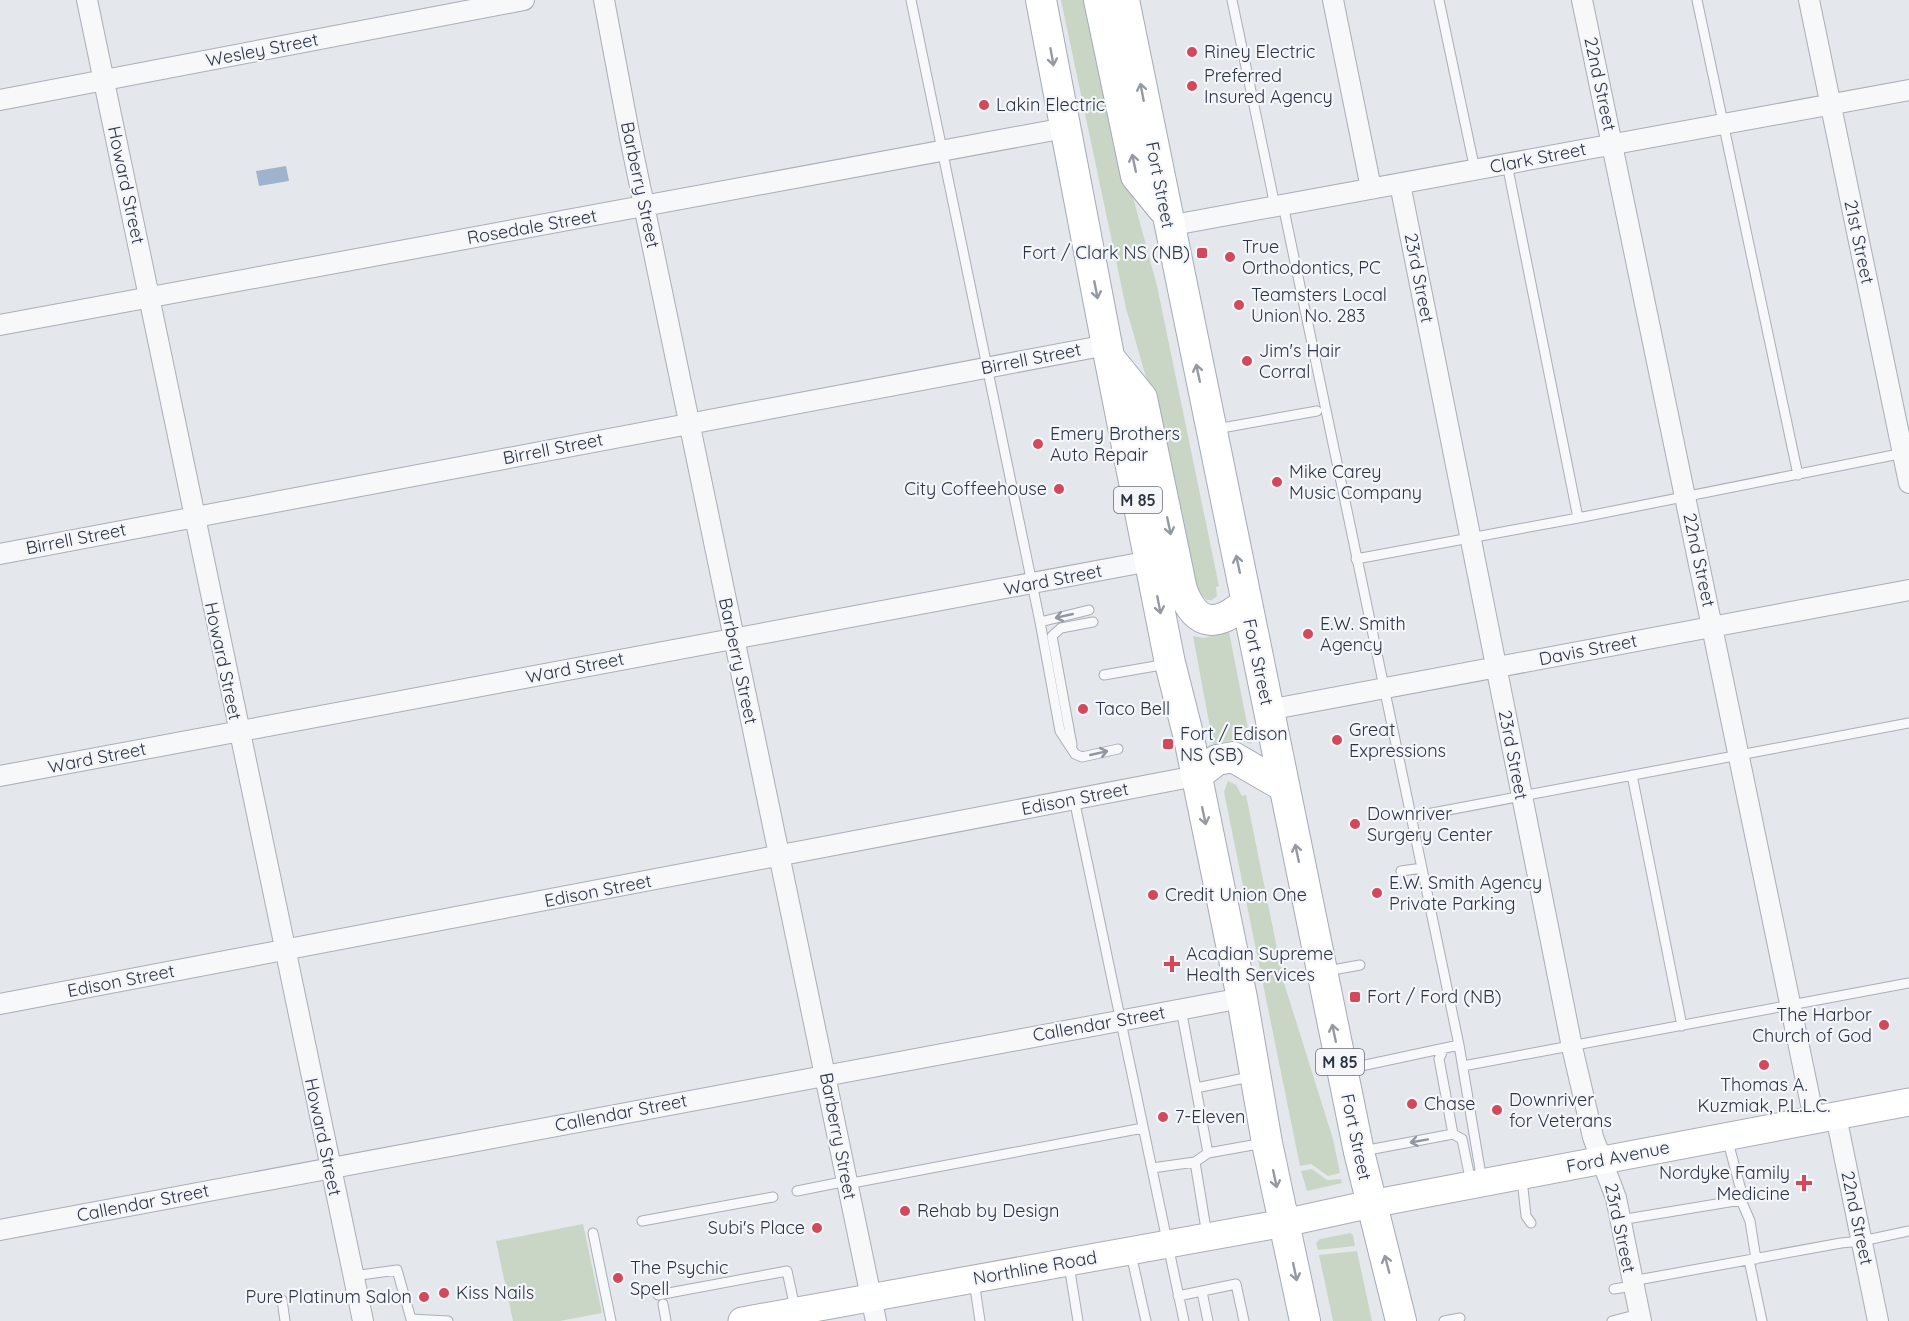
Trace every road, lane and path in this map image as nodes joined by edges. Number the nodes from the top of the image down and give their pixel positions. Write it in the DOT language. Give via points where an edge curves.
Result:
graph roads {
  1 [pos="87,0"];
  2 [pos="524,0"];
  3 [pos="604,0"];
  4 [pos="911,0"];
  5 [pos="1041,0"];
  6 [pos="1099,0"];
  7 [pos="1124,0"];
  8 [pos="1232,0"];
  9 [pos="1333,0"];
  10 [pos="1439,0"];
  11 [pos="1582,0"];
  12 [pos="1697,0"];
  13 [pos="1809,0"];
  14 [pos="104,81"];
  15 [pos="1909,90"];
  16 [pos="0,100"];
  17 [pos="1831,104"];
  18 [pos="1723,123"];
  19 [pos="1065,128"];
  20 [pos="1612,144"];
  21 [pos="942,151"];
  22 [pos="1507,164"];
  23 [pos="1475,170"];
  24 [pos="1400,184"];
  25 [pos="1371,188"];
  26 [pos="1279,205"];
  27 [pos="645,207"];
  28 [pos="1167,219"];
  29 [pos="150,298"];
  30 [pos="0,326"];
  31 [pos="1108,350"];
  32 [pos="986,368"];
  33 [pos="1317,411"];
  34 [pos="690,424"];
  35 [pos="1210,430"];
  36 [pos="1906,453"];
  37 [pos="1798,475"];
  38 [pos="1909,483"];
  39 [pos="1685,498"];
  40 [pos="193,518"];
  41 [pos="1578,518"];
  42 [pos="1469,537"];
  43 [pos="0,554"];
  44 [pos="1356,559"];
  45 [pos="1150,561"];
  46 [pos="1030,585"];
  47 [pos="1909,590"];
  48 [pos="1246,603"];
  49 [pos="1089,610"];
  50 [pos="1040,622"];
  51 [pos="1093,622"];
  52 [pos="1713,627"];
  53 [pos="734,639"];
  54 [pos="1170,663"];
  55 [pos="1496,668"];
  56 [pos="1104,675"];
  57 [pos="1384,688"];
  58 [pos="1268,710"];
  59 [pos="1909,723"];
  60 [pos="238,732"];
  61 [pos="1118,749"];
  62 [pos="1075,753"];
  63 [pos="1738,755"];
  64 [pos="0,776"];
  65 [pos="1196,776"];
  66 [pos="1632,776"];
  67 [pos="1283,786"];
  68 [pos="1521,796"];
  69 [pos="1074,799"];
  70 [pos="1411,817"];
  71 [pos="781,856"];
  72 [pos="1422,868"];
  73 [pos="1401,871"];
  74 [pos="284,950"];
  75 [pos="1360,965"];
  76 [pos="1322,972"];
  77 [pos="1909,983"];
  78 [pos="1242,998"];
  79 [pos="0,1004"];
  80 [pos="1791,1005"];
  81 [pos="1181,1009"];
  82 [pos="1119,1021"];
  83 [pos="1682,1026"];
  84 [pos="1459,1045"];
  85 [pos="1572,1047"];
  86 [pos="1443,1050"];
  87 [pos="1463,1066"];
  88 [pos="1342,1070"];
  89 [pos="826,1074"];
  90 [pos="1256,1076"];
  91 [pos="1196,1088"];
  92 [pos="1909,1102"];
  93 [pos="1825,1118"];
  94 [pos="1143,1128"];
  95 [pos="1453,1134"];
  96 [pos="1726,1136"];
  97 [pos="1267,1143"];
  98 [pos="1359,1152"];
  99 [pos="1208,1153"];
  100 [pos="1603,1161"];
  101 [pos="1195,1162"];
  102 [pos="329,1168"];
  103 [pos="1152,1168"];
  104 [pos="1521,1176"];
  105 [pos="847,1183"];
  106 [pos="1477,1184"];
  107 [pos="797,1191"];
  108 [pos="772,1197"];
  109 [pos="1741,1200"];
  110 [pos="1371,1204"];
  111 [pos="1328,1214"];
  112 [pos="1620,1220"];
  113 [pos="642,1221"];
  114 [pos="1531,1222"];
  115 [pos="1284,1223"];
  116 [pos="0,1230"];
  117 [pos="1909,1231"];
  118 [pos="593,1233"];
  119 [pos="1208,1237"];
  120 [pos="1862,1241"];
  121 [pos="1167,1245"];
  122 [pos="1131,1251"];
  123 [pos="1753,1260"];
  124 [pos="1069,1262"];
  125 [pos="353,1276"];
  126 [pos="974,1279"];
  127 [pos="1627,1285"];
  128 [pos="1202,1292"];
  129 [pos="1178,1296"];
  130 [pos="282,1300"];
  131 [pos="873,1309"];
  132 [pos="796,1311"];
  133 [pos="1460,1318"];
  134 [pos="1640,1318"];
  135 [pos="285,1321"];
  136 [pos="363,1321"];
  137 [pos="448,1321"];
  138 [pos="611,1321"];
  139 [pos="666,1321"];
  140 [pos="742,1321"];
  141 [pos="980,1321"];
  142 [pos="1078,1321"];
  143 [pos="1146,1321"];
  144 [pos="1184,1321"];
  145 [pos="1208,1321"];
  146 [pos="1244,1321"];
  147 [pos="1305,1321"];
  148 [pos="1401,1321"];
  149 [pos="1444,1321"];
  150 [pos="1611,1321"];
  151 [pos="1762,1321"];
  152 [pos="1878,1321"];
  1 -- 14 [label="street, Howard Street"];
  2 -- 14 [label="street, Wesley Street"];
  3 -- 27 [label="street, Barberry Street"];
  4 -- 21 [label="lane"];
  5 -- 19 [label="main road, M 85, one-way"];
  28 -- 6 [label="main road, one-way" via="1136,176"];
  28 -- 7 [label="main road, Fort Street / M 85, one-way"];
  8 -- 26 [label="lane"];
  9 -- 25 [label="street"];
  10 -- 23 [label="lane"];
  11 -- 20 [label="street, 22nd Street"];
  12 -- 18 [label="lane"];
  13 -- 17 [label="street, 21st Street"];
  14 -- 16 [label="street, Wesley Street"];
  14 -- 29 [label="street, Howard Street"];
  15 -- 17 [label="street, Clark Street"];
  17 -- 18 [label="street, Clark Street"];
  17 -- 36 [label="street, 21st Street"];
  18 -- 20 [label="street, Clark Street"];
  18 -- 37 [label="lane"];
  19 -- 21 [label="street, Rosedale Street"];
  19 -- 31 [label="main road, M 85, one-way"];
  20 -- 22 [label="street, Clark Street"];
  20 -- 39 [label="street, 22nd Street"];
  21 -- 27 [label="street, Rosedale Street"];
  21 -- 32 [label="lane"];
  22 -- 23 [label="street, Clark Street"];
  22 -- 41 [label="lane"];
  23 -- 24 [label="street, Clark Street"];
  24 -- 25 [label="street, Clark Street"];
  24 -- 42 [label="street, 23rd Street"];
  25 -- 26 [label="street, Clark Street"];
  26 -- 28 [label="street, Clark Street"];
  26 -- 44 [label="lane"];
  27 -- 29 [label="street, Rosedale Street"];
  27 -- 34 [label="street, Barberry Street"];
  35 -- 28 [label="main road, Fort Street / M 85, one-way"];
  29 -- 30 [label="street, Rosedale Street"];
  29 -- 40 [label="street, Howard Street"];
  31 -- 32 [label="street, Birrell Street"];
  31 -- 45 [label="main road, M 85"];
  31 -- 48 [label="main road, one-way" via="1142,398 1182,590 1189,607 1195,615 1213,621 1228,618"];
  32 -- 34 [label="street, Birrell Street"];
  32 -- 46 [label="lane"];
  33 -- 35 [label="lane"];
  34 -- 40 [label="street, Birrell Street"];
  34 -- 53 [label="street, Barberry Street"];
  48 -- 35 [label="main road, Fort Street / M 85, one-way"];
  36 -- 37 [label="lane"];
  36 -- 38 [label="street, 21st Street"];
  37 -- 39 [label="lane"];
  39 -- 41 [label="lane"];
  39 -- 52 [label="street, 22nd Street"];
  40 -- 43 [label="street, Birrell Street"];
  40 -- 60 [label="street, Howard Street"];
  41 -- 42 [label="lane"];
  42 -- 44 [label="lane"];
  42 -- 55 [label="street, 23rd Street"];
  44 -- 57 [label="lane"];
  45 -- 46 [label="street, Ward Street"];
  45 -- 54 [label="main road, M 85, one-way"];
  46 -- 50 [label="lane"];
  46 -- 53 [label="street, Ward Street"];
  47 -- 52 [label="street, Davis Street"];
  48 -- 58 [label="main road, Fort Street / M 85"];
  49 -- 50 [label="lane, one-way"];
  50 -- 62 [label="lane" via="1060,731"];
  51 -- 62 [label="lane" via="1061,627 1052,636"];
  52 -- 55 [label="street, Davis Street"];
  52 -- 63 [label="street, 22nd Street"];
  53 -- 60 [label="street, Ward Street"];
  53 -- 71 [label="street, Barberry Street"];
  54 -- 56 [label="lane"];
  54 -- 65 [label="main road, M 85"];
  55 -- 57 [label="street, Davis Street"];
  55 -- 68 [label="street, 23rd Street"];
  57 -- 58 [label="street, Davis Street"];
  57 -- 70 [label="lane"];
  58 -- 67 [label="main road, Fort Street / M 85"];
  59 -- 63 [label="lane"];
  60 -- 64 [label="street, Ward Street"];
  60 -- 74 [label="street, Howard Street"];
  62 -- 61 [label="lane, one-way" via="1082,757"];
  63 -- 66 [label="lane"];
  63 -- 80 [label="street, 22nd Street"];
  65 -- 67 [label="main road" via="1217,760 1233,757"];
  65 -- 69 [label="street, Edison Street"];
  65 -- 78 [label="main road, M 85, one-way"];
  66 -- 68 [label="lane"];
  66 -- 83 [label="lane"];
  76 -- 67 [label="main road, Fort Street / M 85, one-way"];
  68 -- 70 [label="lane"];
  68 -- 85 [label="street, 23rd Street"];
  69 -- 71 [label="street, Edison Street"];
  69 -- 82 [label="lane"];
  70 -- 72 [label="lane"];
  71 -- 74 [label="street, Edison Street"];
  71 -- 89 [label="street, Barberry Street"];
  72 -- 73 [label="lane"];
  72 -- 84 [label="lane"];
  74 -- 79 [label="street, Edison Street"];
  74 -- 102 [label="street, Howard Street"];
  75 -- 76 [label="lane"];
  88 -- 76 [label="main road, Fort Street / M 85, one-way"];
  77 -- 80 [label="lane"];
  78 -- 81 [label="street, Callendar Street"];
  78 -- 90 [label="main road, M 85"];
  80 -- 83 [label="lane"];
  80 -- 93 [label="street, 22nd Street"];
  81 -- 82 [label="street, Callendar Street"];
  81 -- 91 [label="lane"];
  82 -- 89 [label="street, Callendar Street"];
  82 -- 94 [label="lane"];
  83 -- 85 [label="lane"];
  84 -- 86 [label="lane"];
  84 -- 87 [label="lane"];
  85 -- 87 [label="lane"];
  85 -- 100 [label="street, 23rd Street" via="1593,1137"];
  86 -- 88 [label="lane"];
  86 -- 95 [label="lane" via="1439,1059"];
  87 -- 106 [label="lane"];
  88 -- 98 [label="main road, Fort Street / M 85"];
  89 -- 102 [label="street, Callendar Street"];
  89 -- 105 [label="street, Barberry Street"];
  90 -- 91 [label="lane"];
  90 -- 97 [label="main road, M 85"];
  91 -- 99 [label="lane"];
  92 -- 93 [label="main road, Ford Avenue"];
  93 -- 96 [label="main road, Ford Avenue"];
  93 -- 120 [label="street, 22nd Street"];
  94 -- 103 [label="lane"];
  94 -- 105 [label="lane"];
  95 -- 98 [label="lane, one-way"];
  95 -- 106 [label="lane" via="1462,1139"];
  96 -- 100 [label="main road, Ford Avenue"];
  96 -- 109 [label="lane"];
  97 -- 99 [label="lane"];
  97 -- 115 [label="main road, M 85, one-way"];
  98 -- 110 [label="main road, Fort Street / M 85"];
  99 -- 101 [label="lane"];
  100 -- 104 [label="main road, Ford Avenue"];
  100 -- 112 [label="street, 23rd Street"];
  101 -- 103 [label="lane"];
  101 -- 119 [label="lane"];
  102 -- 116 [label="street, Callendar Street"];
  102 -- 125 [label="street, Howard Street"];
  103 -- 121 [label="lane"];
  104 -- 106 [label="main road, Ford Avenue"];
  104 -- 114 [label="lane" via="1526,1216"];
  105 -- 107 [label="lane"];
  105 -- 131 [label="street, Barberry Street"];
  106 -- 110 [label="main road, Ford Avenue"];
  108 -- 113 [label="lane"];
  109 -- 112 [label="lane"];
  109 -- 123 [label="lane" via="1750,1221"];
  110 -- 111 [label="main road, Ford Avenue"];
  148 -- 110 [label="main road, Fort Street / M 85, one-way"];
  111 -- 115 [label="main road, Northline Road"];
  112 -- 127 [label="street, 23rd Street"];
  115 -- 119 [label="main road, Northline Road"];
  115 -- 147 [label="main road, M 85, one-way"];
  117 -- 120 [label="lane"];
  118 -- 138 [label="lane"];
  119 -- 121 [label="main road, Northline Road"];
  120 -- 123 [label="lane"];
  120 -- 152 [label="street, 22nd Street"];
  121 -- 122 [label="main road, Northline Road"];
  121 -- 129 [label="lane"];
  122 -- 124 [label="main road, Northline Road"];
  122 -- 143 [label="lane"];
  123 -- 127 [label="lane"];
  123 -- 151 [label="lane"];
  124 -- 126 [label="main road, Northline Road"];
  124 -- 142 [label="lane"];
  125 -- 136 [label="street, Howard Street"];
  125 -- 137 [label="lane" via="397,1270 411,1319"];
  126 -- 131 [label="main road, Northline Road"];
  126 -- 141 [label="lane"];
  127 -- 134 [label="street, 23rd Street"];
  128 -- 129 [label="lane"];
  128 -- 145 [label="lane"];
  128 -- 146 [label="lane" via="1236,1284"];
  129 -- 144 [label="lane"];
  130 -- 135 [label="lane"];
  131 -- 132 [label="main road, Northline Road"];
  132 -- 139 [label="lane" via="787,1271 660,1300"];
  132 -- 140 [label="main road, Northline Road"];
  133 -- 149 [label="lane"];
  134 -- 150 [label="lane"];
}
